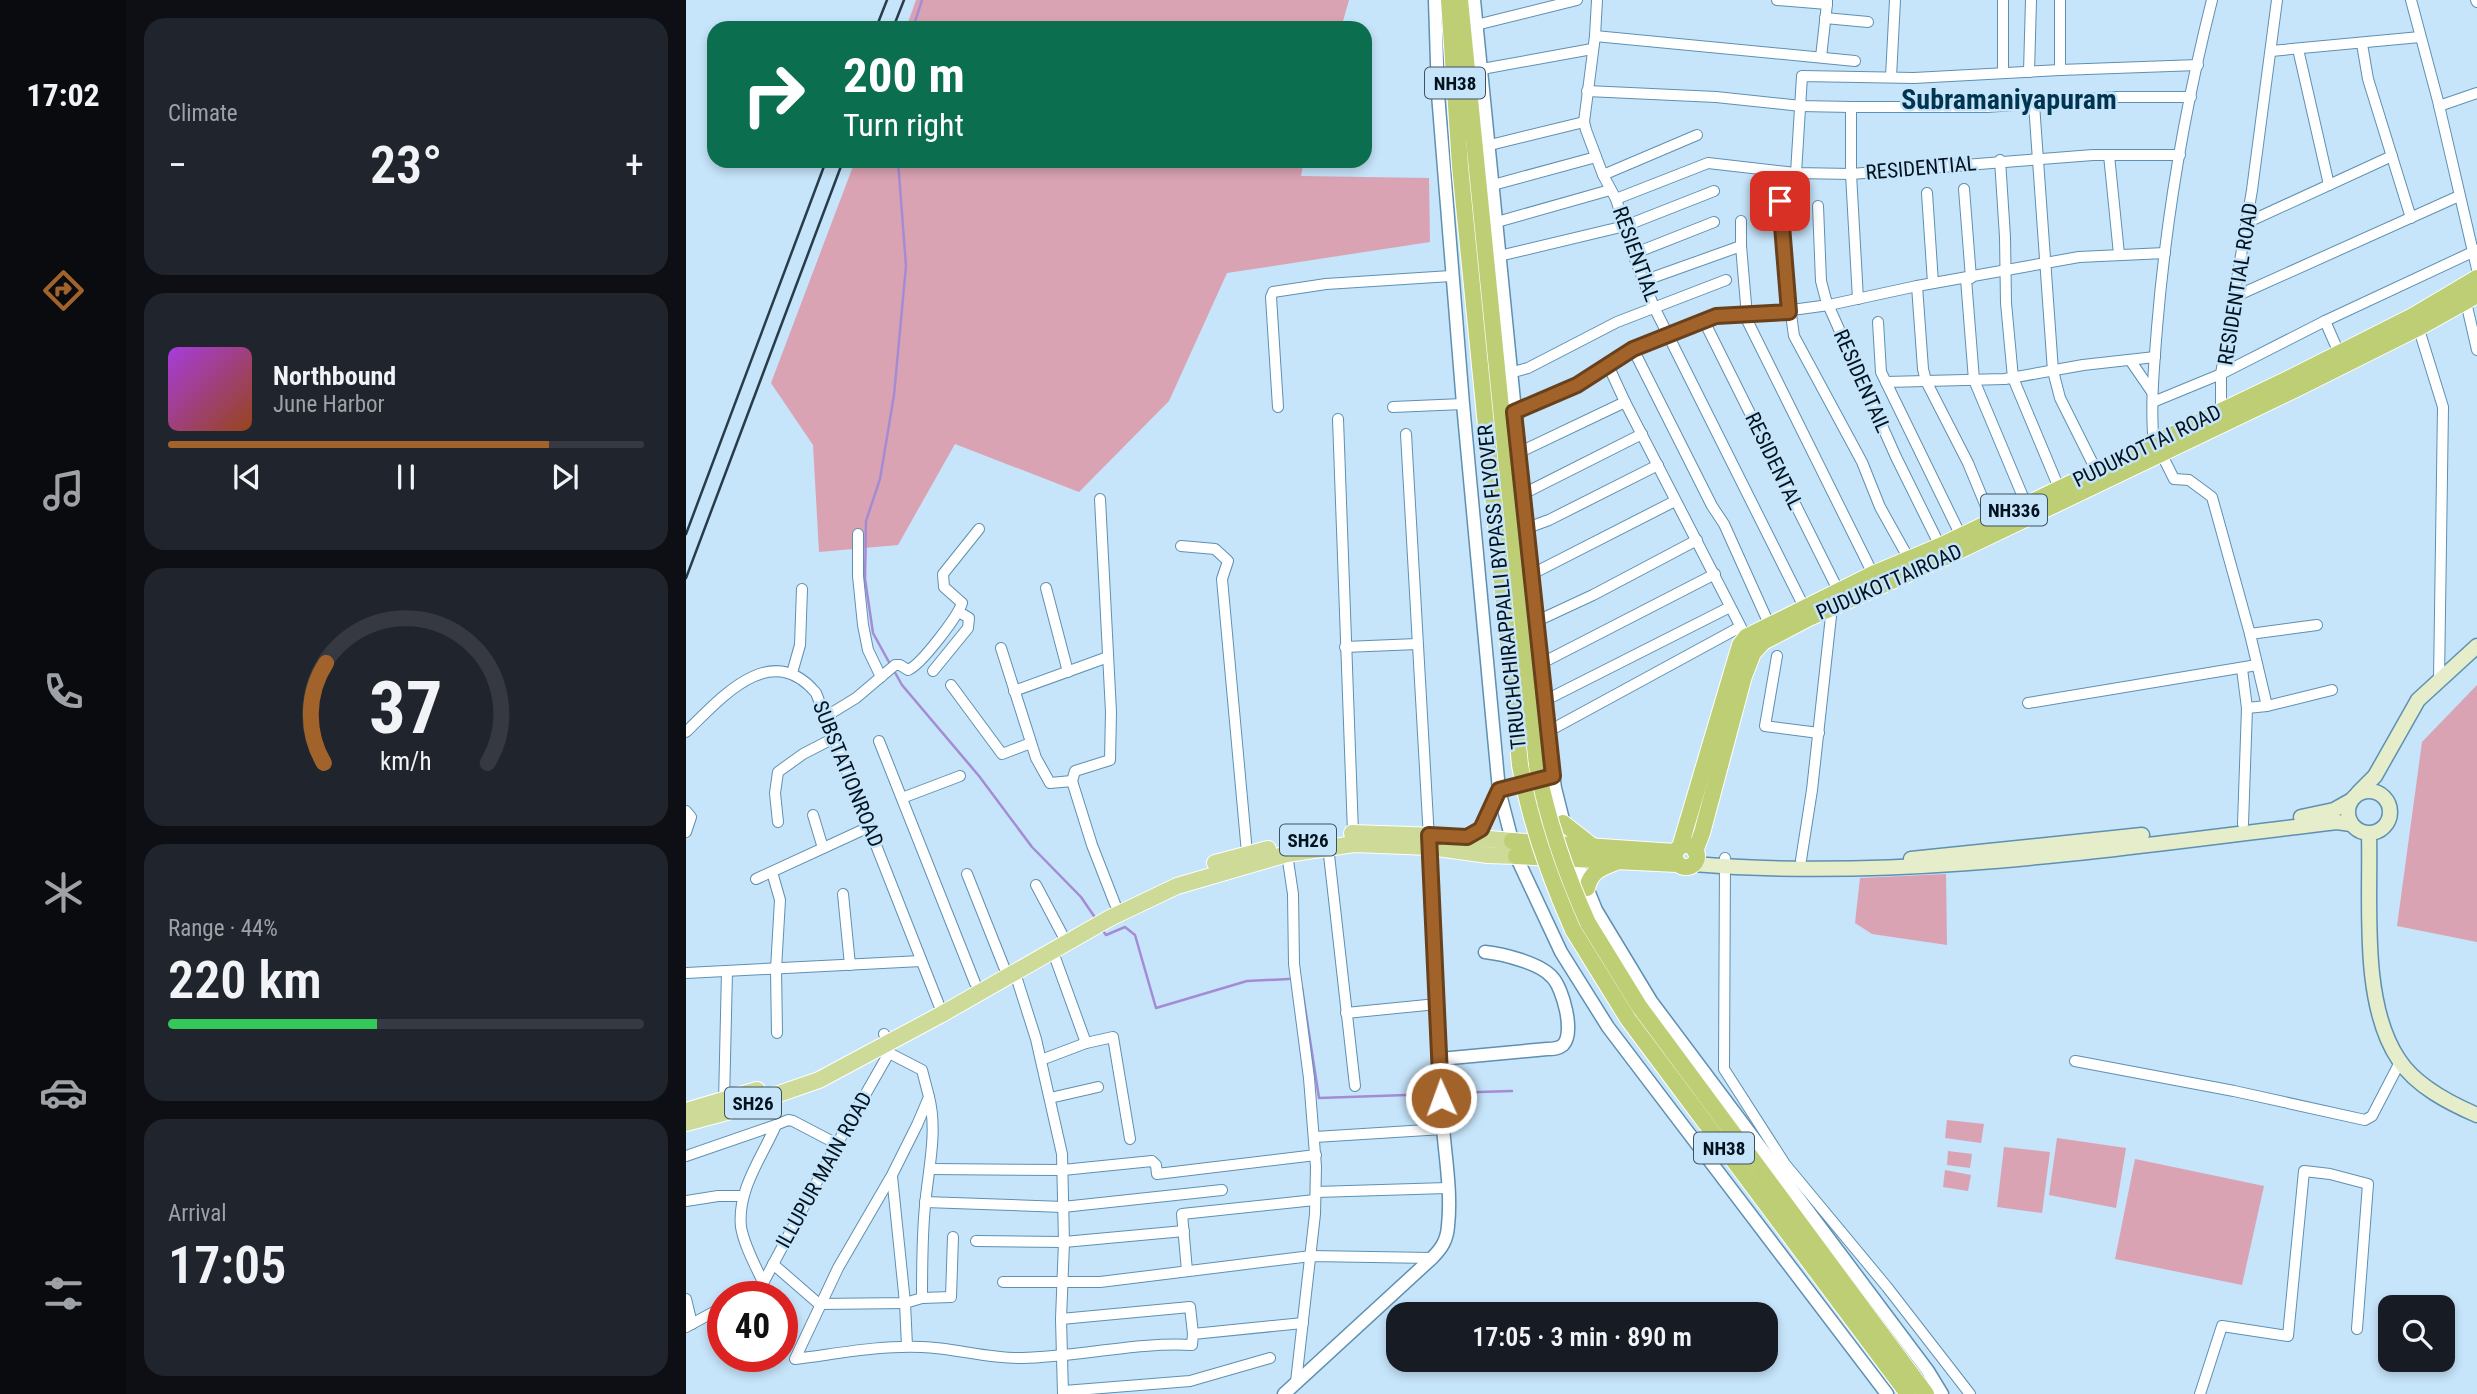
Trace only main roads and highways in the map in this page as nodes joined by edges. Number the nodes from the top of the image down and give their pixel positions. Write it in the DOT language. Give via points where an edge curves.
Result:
graph roads {
  1 [pos="1449,0"];
  2 [pos="1461,0"];
  3 [pos="2477,278"];
  4 [pos="2472,298"];
  5 [pos="2416,322"];
  6 [pos="2156,451"];
  7 [pos="1838,600"];
  8 [pos="2477,646"];
  9 [pos="2391,748"];
  10 [pos="1529,766"];
  11 [pos="1499,790"];
  12 [pos="2354,797"];
  13 [pos="2386,799"];
  14 [pos="1563,823"];
  15 [pos="2351,824"];
  16 [pos="2369,834"];
  17 [pos="1467,837"];
  18 [pos="2143,840"];
  19 [pos="1429,841"];
  20 [pos="1327,842"];
  21 [pos="1593,846"];
  22 [pos="1514,849"];
  23 [pos="1572,851"];
  24 [pos="1647,856"];
  25 [pos="1686,856"];
  26 [pos="1621,859"];
  27 [pos="1725,862"];
  28 [pos="1835,865"];
  29 [pos="1587,888"];
  30 [pos="1113,910"];
  31 [pos="1586,921"];
  32 [pos="1069,936"];
  33 [pos="1010,970"];
  34 [pos="887,1044"];
  35 [pos="686,1111"];
  36 [pos="2477,1115"];
  37 [pos="686,1123"];
  38 [pos="1908,1394"];
  39 [pos="1926,1394"];
  1 -- 10 [label="highway, TIRUCHCHIRAPPALLI BYPASS FLYOVER / NH38" via="1460,166"];
  2 -- 10 [label="highway, TIRUCHCHIRAPPALLI BYPASS FLYOVER / NH38"];
  3 -- 5 [label="highway, PUDUKOTTAI ROAD / NH336"];
  4 -- 5 [label="highway, PUDUKOTTAIROAD / NH336"];
  5 -- 6 [label="highway, PUDUKOTTAIROAD / NH336"];
  5 -- 6 [label="highway, PUDUKOTTAI ROAD / NH336" via="2221,410"];
  6 -- 7 [label="highway, PUDUKOTTAIROAD / NH336" via="1992,536"];
  6 -- 7 [label="highway, PUDUKOTTAI ROAD / NH336" via="2096,470 1873,574"];
  7 -- 25 [label="highway, PUDUKOTTAIROAD / NH336" via="1763,642 1753,653 1702,833"];
  7 -- 25 [label="highway, PUDUKOTTAI ROAD / NH336" via="1804,607 1743,632"];
  8 -- 9 [label="main road" via="2418,699"];
  9 -- 12 [label="main road" via="2375,776"];
  9 -- 13 [label="main road"];
  10 -- 31 [label="highway, TIRUCHCHIRAPPALLI BYPASS FLYOVER / NH38, bridge"];
  11 -- 17 [label="main road" via="1481,829"];
  12 -- 13 [label="main road" via="2368,790"];
  12 -- 15 [label="main road" via="2347,813"];
  12 -- 18 [label="main road" via="2316,815"];
  13 -- 16 [label="main road" via="2389,820"];
  14 -- 21 [label="highway"];
  15 -- 16 [label="main road"];
  15 -- 18 [label="main road"];
  16 -- 36 [label="main road" via="2372,971 2386,1038 2400,1062 2428,1088"];
  17 -- 19 [label="main road, SH26"];
  17 -- 22 [label="main road, SH26"];
  18 -- 28 [label="main road"];
  19 -- 20 [label="main road, SH26"];
  19 -- 20 [label="main road, SH26" via="1353,833"];
  19 -- 22 [label="main road, SH26" via="1488,855"];
  20 -- 30 [label="main road, SH26"];
  20 -- 30 [label="main road, SH26" via="1247,853 1173,876"];
  21 -- 23 [label="highway"];
  21 -- 24 [label="highway"];
  22 -- 23 [label="highway"];
  23 -- 26 [label="highway"];
  24 -- 25 [label="highway"];
  24 -- 26 [label="highway"];
  25 -- 27 [label="main road"];
  26 -- 29 [label="highway" via="1597,869"];
  27 -- 28 [label="main road"];
  27 -- 28 [label="main road" via="1801,860"];
  30 -- 32 [label="main road, SH26"];
  31 -- 38 [label="highway, TIRUCHCHIRAPPALLI BYPASS FLYOVER / NH38" via="1628,1019"];
  31 -- 39 [label="highway, TIRUCHCHIRAPPALLI BYPASS FLYOVER / NH38" via="1639,1006"];
  32 -- 33 [label="main road, SH26"];
  32 -- 33 [label="main road, SH26" via="1053,952"];
  33 -- 34 [label="main road, SH26"];
  33 -- 34 [label="main road, SH26" via="975,983"];
  34 -- 35 [label="main road, SH26"];
  34 -- 37 [label="main road, SH26" via="819,1080"];
}
